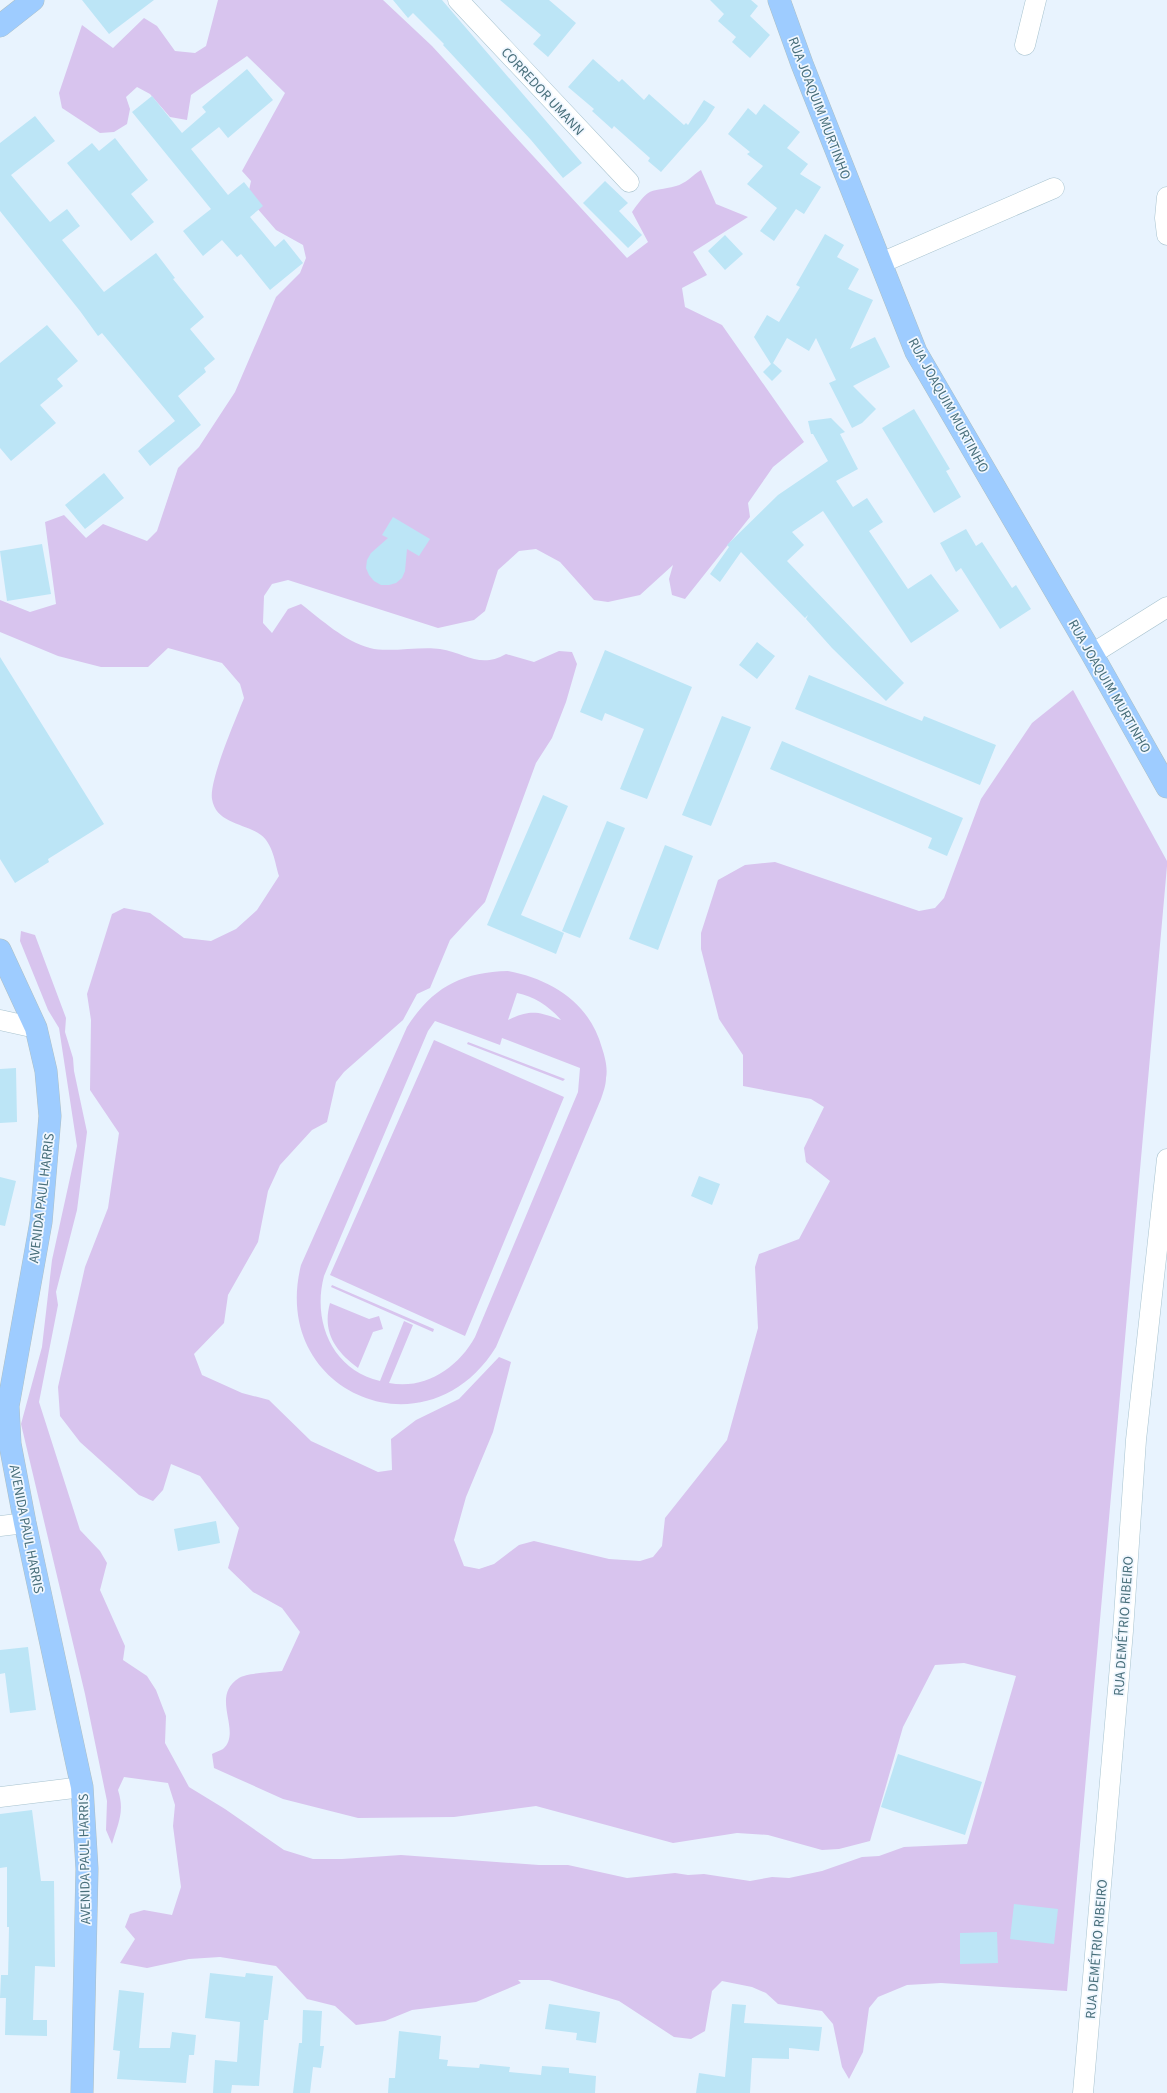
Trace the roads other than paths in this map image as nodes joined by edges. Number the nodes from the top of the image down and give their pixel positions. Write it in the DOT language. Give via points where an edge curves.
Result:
graph roads {
  1 [pos="33,0"];
  2 [pos="458,0"];
  3 [pos="779,0"];
  4 [pos="1036,0"];
  5 [pos="0,26"];
  6 [pos="1025,45"];
  7 [pos="628,182"];
  8 [pos="1054,188"];
  9 [pos="1167,197"];
  10 [pos="1167,235"];
  11 [pos="881,263"];
  12 [pos="1167,607"];
  13 [pos="1092,654"];
  14 [pos="1167,787"];
  15 [pos="0,950"];
  16 [pos="0,1020"];
  17 [pos="36,1028"];
  18 [pos="1167,1159"];
  19 [pos="25,1523"];
  20 [pos="0,1526"];
  21 [pos="82,1787"];
  22 [pos="0,1797"];
  23 [pos="82,2093"];
  24 [pos="1084,2093"];
  1 -- 5 [label="main road"];
  2 -- 7 [label="street, CORREDOR UMANN"];
  3 -- 11 [label="main road, RUA JOAQUIM MURTINHO"];
  4 -- 6 [label="street"];
  8 -- 11 [label="street"];
  9 -- 10 [label="street"];
  11 -- 13 [label="main road, RUA JOAQUIM MURTINHO" via="916,352"];
  12 -- 13 [label="street"];
  13 -- 14 [label="main road, RUA JOAQUIM MURTINHO"];
  15 -- 17 [label="main road, AVENIDA PAUL HARRIS"];
  16 -- 17 [label="street"];
  17 -- 19 [label="main road, AVENIDA PAUL HARRIS" via="46,1071 50,1116 41,1222 8,1406 10,1444"];
  18 -- 24 [label="street, RUA DEMÉTRIO RIBEIRO" via="1136,1440 1123,1631"];
  19 -- 20 [label="street"];
  19 -- 21 [label="main road, AVENIDA PAUL HARRIS"];
  21 -- 22 [label="street"];
  21 -- 23 [label="main road, AVENIDA PAUL HARRIS" via="87,1870"];
}
